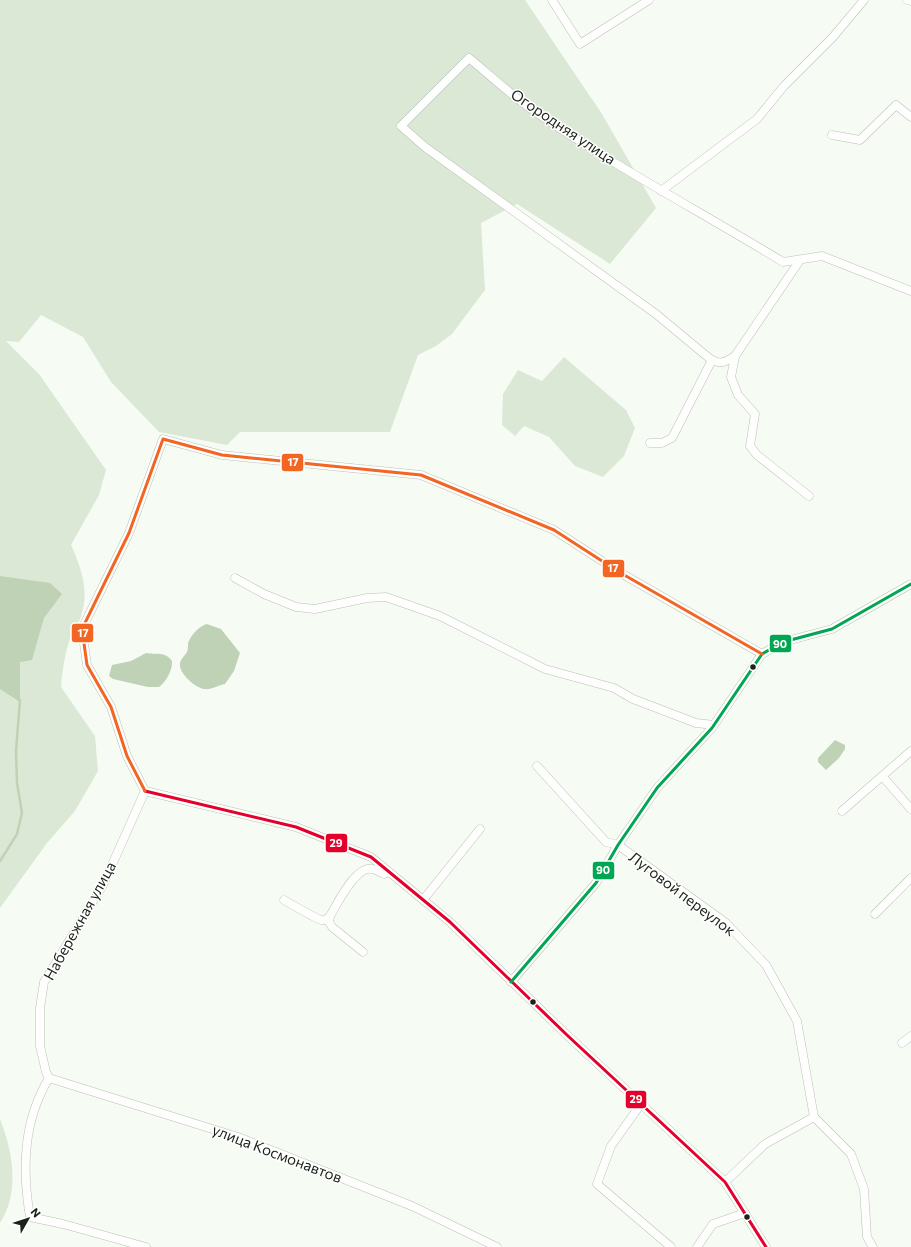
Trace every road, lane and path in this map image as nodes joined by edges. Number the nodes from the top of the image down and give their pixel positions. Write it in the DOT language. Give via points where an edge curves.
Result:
graph roads {
  1 [pos="552,0"];
  2 [pos="648,0"];
  3 [pos="864,0"];
  4 [pos="907,0"];
  5 [pos="911,1"];
  6 [pos="911,118"];
  7 [pos="832,135"];
  8 [pos="661,191"];
  9 [pos="800,260"];
  10 [pos="911,291"];
  11 [pos="735,356"];
  12 [pos="712,360"];
  13 [pos="650,442"];
  14 [pos="809,496"];
  15 [pos="235,578"];
  16 [pos="911,584"];
  17 [pos="762,654"];
  18 [pos="714,725"];
  19 [pos="911,751"];
  20 [pos="536,766"];
  21 [pos="883,777"];
  22 [pos="145,791"];
  23 [pos="911,809"];
  24 [pos="842,811"];
  25 [pos="480,828"];
  26 [pos="618,845"];
  27 [pos="389,872"];
  28 [pos="911,878"];
  29 [pos="284,900"];
  30 [pos="424,900"];
  31 [pos="875,914"];
  32 [pos="330,916"];
  33 [pos="363,952"];
  34 [pos="511,982"];
  35 [pos="911,1036"];
  36 [pos="902,1043"];
  37 [pos="49,1078"];
  38 [pos="641,1104"];
  39 [pos="814,1117"];
  40 [pos="725,1182"];
  41 [pos="745,1213"];
  42 [pos="146,1247"];
  43 [pos="498,1247"];
  44 [pos="671,1247"];
  45 [pos="697,1247"];
  46 [pos="766,1247"];
  47 [pos="873,1247"];
  1 -- 2 [label="street" via="580,44"];
  3 -- 8 [label="street" via="833,38 784,86 757,119"];
  4 -- 5 [label="street"];
  6 -- 7 [label="street" via="896,105 860,140"];
  8 -- 9 [label="street, Огородняя улица" via="710,217 783,262"];
  8 -- 12 [label="street, Огородняя улица" via="536,112 469,58 401,126 656,314"];
  9 -- 10 [label="street, Огородняя улица" via="822,256"];
  9 -- 11 [label="street"];
  11 -- 12 [label="street" via="724,363"];
  11 -- 14 [label="street" via="731,377 738,395 755,414 750,446"];
  12 -- 13 [label="street" via="672,438 662,443"];
  15 -- 18 [label="street" via="296,607 315,610 367,598 386,597 440,616 545,670 614,688 634,699 696,723"];
  16 -- 17 [label="street" via="832,629 784,642"];
  17 -- 18 [label="street"];
  17 -- 22 [label="street" via="619,572 554,530 421,475 222,455 163,439 129,533 82,629 87,665 110,707 128,756"];
  18 -- 26 [label="street" via="657,788"];
  19 -- 21 [label="street"];
  20 -- 26 [label="street, Луговой переулок" via="606,842"];
  21 -- 23 [label="street"];
  21 -- 24 [label="street"];
  22 -- 27 [label="street" via="296,827 371,858"];
  22 -- 37 [label="street, Набережная улица" via="103,885 44,982 40,1008 40,1046"];
  25 -- 30 [label="street"];
  26 -- 34 [label="street" via="596,883"];
  26 -- 39 [label="street, Луговой переулок" via="726,924 766,965 797,1021"];
  27 -- 30 [label="street"];
  27 -- 32 [label="street" via="384,874 372,868 363,870 356,876"];
  28 -- 31 [label="street"];
  29 -- 32 [label="street" via="319,920 325,920"];
  30 -- 34 [label="street"];
  32 -- 33 [label="street" via="329,922 332,927"];
  34 -- 38 [label="street"];
  35 -- 36 [label="street"];
  37 -- 42 [label="street" via="42,1089 27,1138 25,1185 30,1217"];
  37 -- 43 [label="street, улица Космонавтов" via="238,1137 412,1206"];
  38 -- 40 [label="street"];
  38 -- 44 [label="street" via="611,1146 597,1184"];
  39 -- 40 [label="street" via="765,1144"];
  39 -- 47 [label="street" via="851,1154 864,1189 867,1237"];
  40 -- 41 [label="street"];
  41 -- 45 [label="street" via="713,1224"];
  41 -- 46 [label="street"];
}
